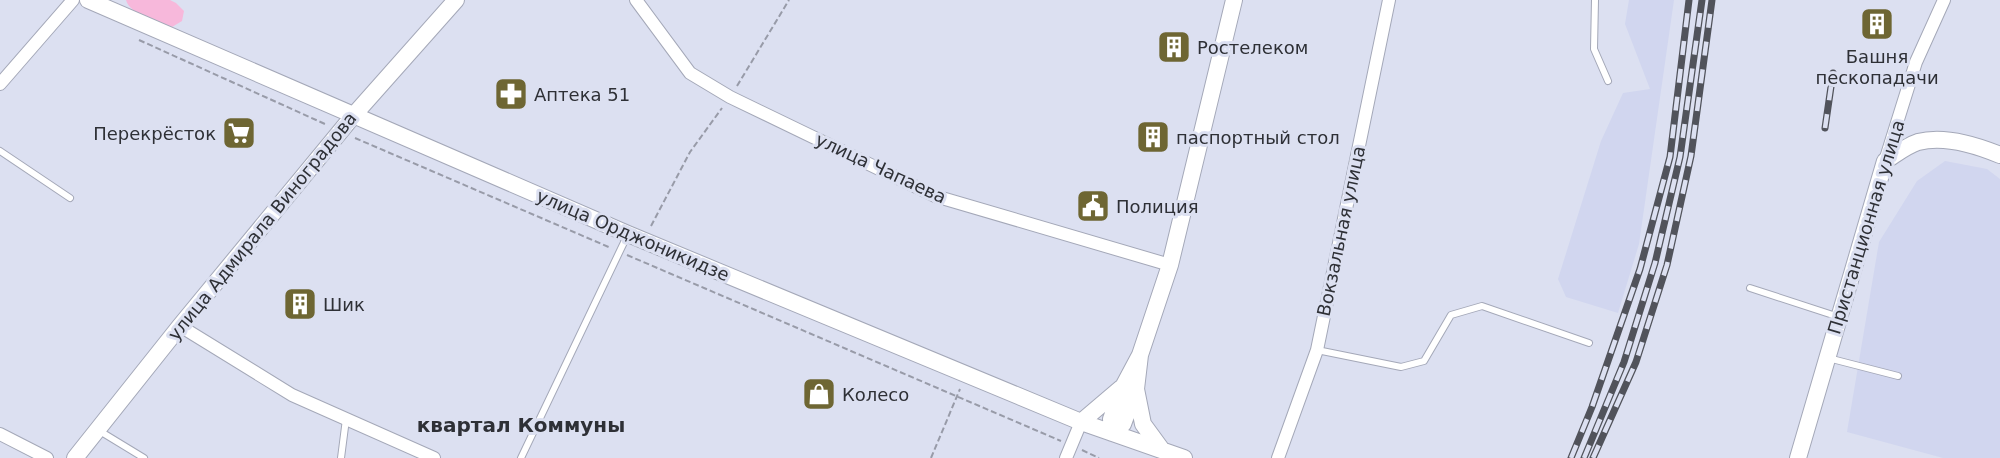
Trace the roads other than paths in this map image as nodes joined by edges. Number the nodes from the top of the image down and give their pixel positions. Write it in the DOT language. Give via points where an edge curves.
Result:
graph roads {
  1 [pos="73,0"];
  2 [pos="88,0"];
  3 [pos="456,0"];
  4 [pos="636,0"];
  5 [pos="1234,0"];
  6 [pos="1389,0"];
  7 [pos="1595,0"];
  8 [pos="1944,0"];
  9 [pos="1608,81"];
  10 [pos="0,84"];
  11 [pos="353,116"];
  12 [pos="1895,130"];
  13 [pos="1917,142"];
  14 [pos="0,151"];
  15 [pos="2000,155"];
  16 [pos="1885,161"];
  17 [pos="70,198"];
  18 [pos="628,234"];
  19 [pos="1170,265"];
  20 [pos="1750,288"];
  21 [pos="1840,317"];
  22 [pos="180,326"];
  23 [pos="1589,343"];
  24 [pos="1317,350"];
  25 [pos="1828,358"];
  26 [pos="1898,376"];
  27 [pos="1130,387"];
  28 [pos="346,419"];
  29 [pos="1081,422"];
  30 [pos="97,430"];
  31 [pos="1112,433"];
  32 [pos="0,434"];
  33 [pos="1162,450"];
  34 [pos="47,458"];
  35 [pos="75,458"];
  36 [pos="144,458"];
  37 [pos="341,458"];
  38 [pos="434,458"];
  39 [pos="521,458"];
  40 [pos="1066,458"];
  41 [pos="1184,458"];
  42 [pos="1278,458"];
  43 [pos="1798,458"];
  1 -- 10 [label="street"];
  2 -- 11 [label="main road, улица Орджоникидзе"];
  3 -- 11 [label="main road, улица Адмирала Виноградова"];
  4 -- 19 [label="street, улица Чапаева" via="690,73 730,97 935,196"];
  5 -- 19 [label="main road"];
  6 -- 24 [label="street, Вокзальная улица"];
  7 -- 9 [label="lane" via="1594,49"];
  8 -- 12 [label="street, Пристанционная улица" via="1916,62"];
  11 -- 18 [label="main road, улица Орджоникидзе"];
  11 -- 22 [label="main road, улица Адмирала Виноградова"];
  12 -- 13 [label="street"];
  12 -- 16 [label="street, Пристанционная улица"];
  13 -- 15 [label="main road" via="1955,142"];
  13 -- 16 [label="main road"];
  14 -- 17 [label="lane"];
  16 -- 21 [label="main road, Пристанционная улица"];
  18 -- 29 [label="main road, улица Орджоникидзе"];
  18 -- 39 [label="lane"];
  19 -- 27 [label="main road"];
  20 -- 21 [label="lane"];
  21 -- 25 [label="main road, Пристанционная улица"];
  22 -- 28 [label="street" via="292,395"];
  22 -- 30 [label="main road, улица Адмирала Виноградова"];
  23 -- 24 [label="lane" via="1482,306 1451,315 1424,360 1401,367"];
  24 -- 42 [label="street, Вокзальная улица"];
  25 -- 26 [label="lane"];
  25 -- 43 [label="main road, Пристанционная улица"];
  27 -- 29 [label="main road"];
  27 -- 31 [label="main road" via="1111,419"];
  27 -- 33 [label="main road" via="1143,424"];
  28 -- 37 [label="lane"];
  28 -- 38 [label="street"];
  29 -- 31 [label="main road, улица Орджоникидзе"];
  29 -- 40 [label="street"];
  30 -- 35 [label="main road, улица Адмирала Виноградова"];
  30 -- 36 [label="lane"];
  31 -- 33 [label="main road, улица Орджоникидзе"];
  32 -- 34 [label="street"];
  33 -- 41 [label="main road, улица Орджоникидзе"];
}
